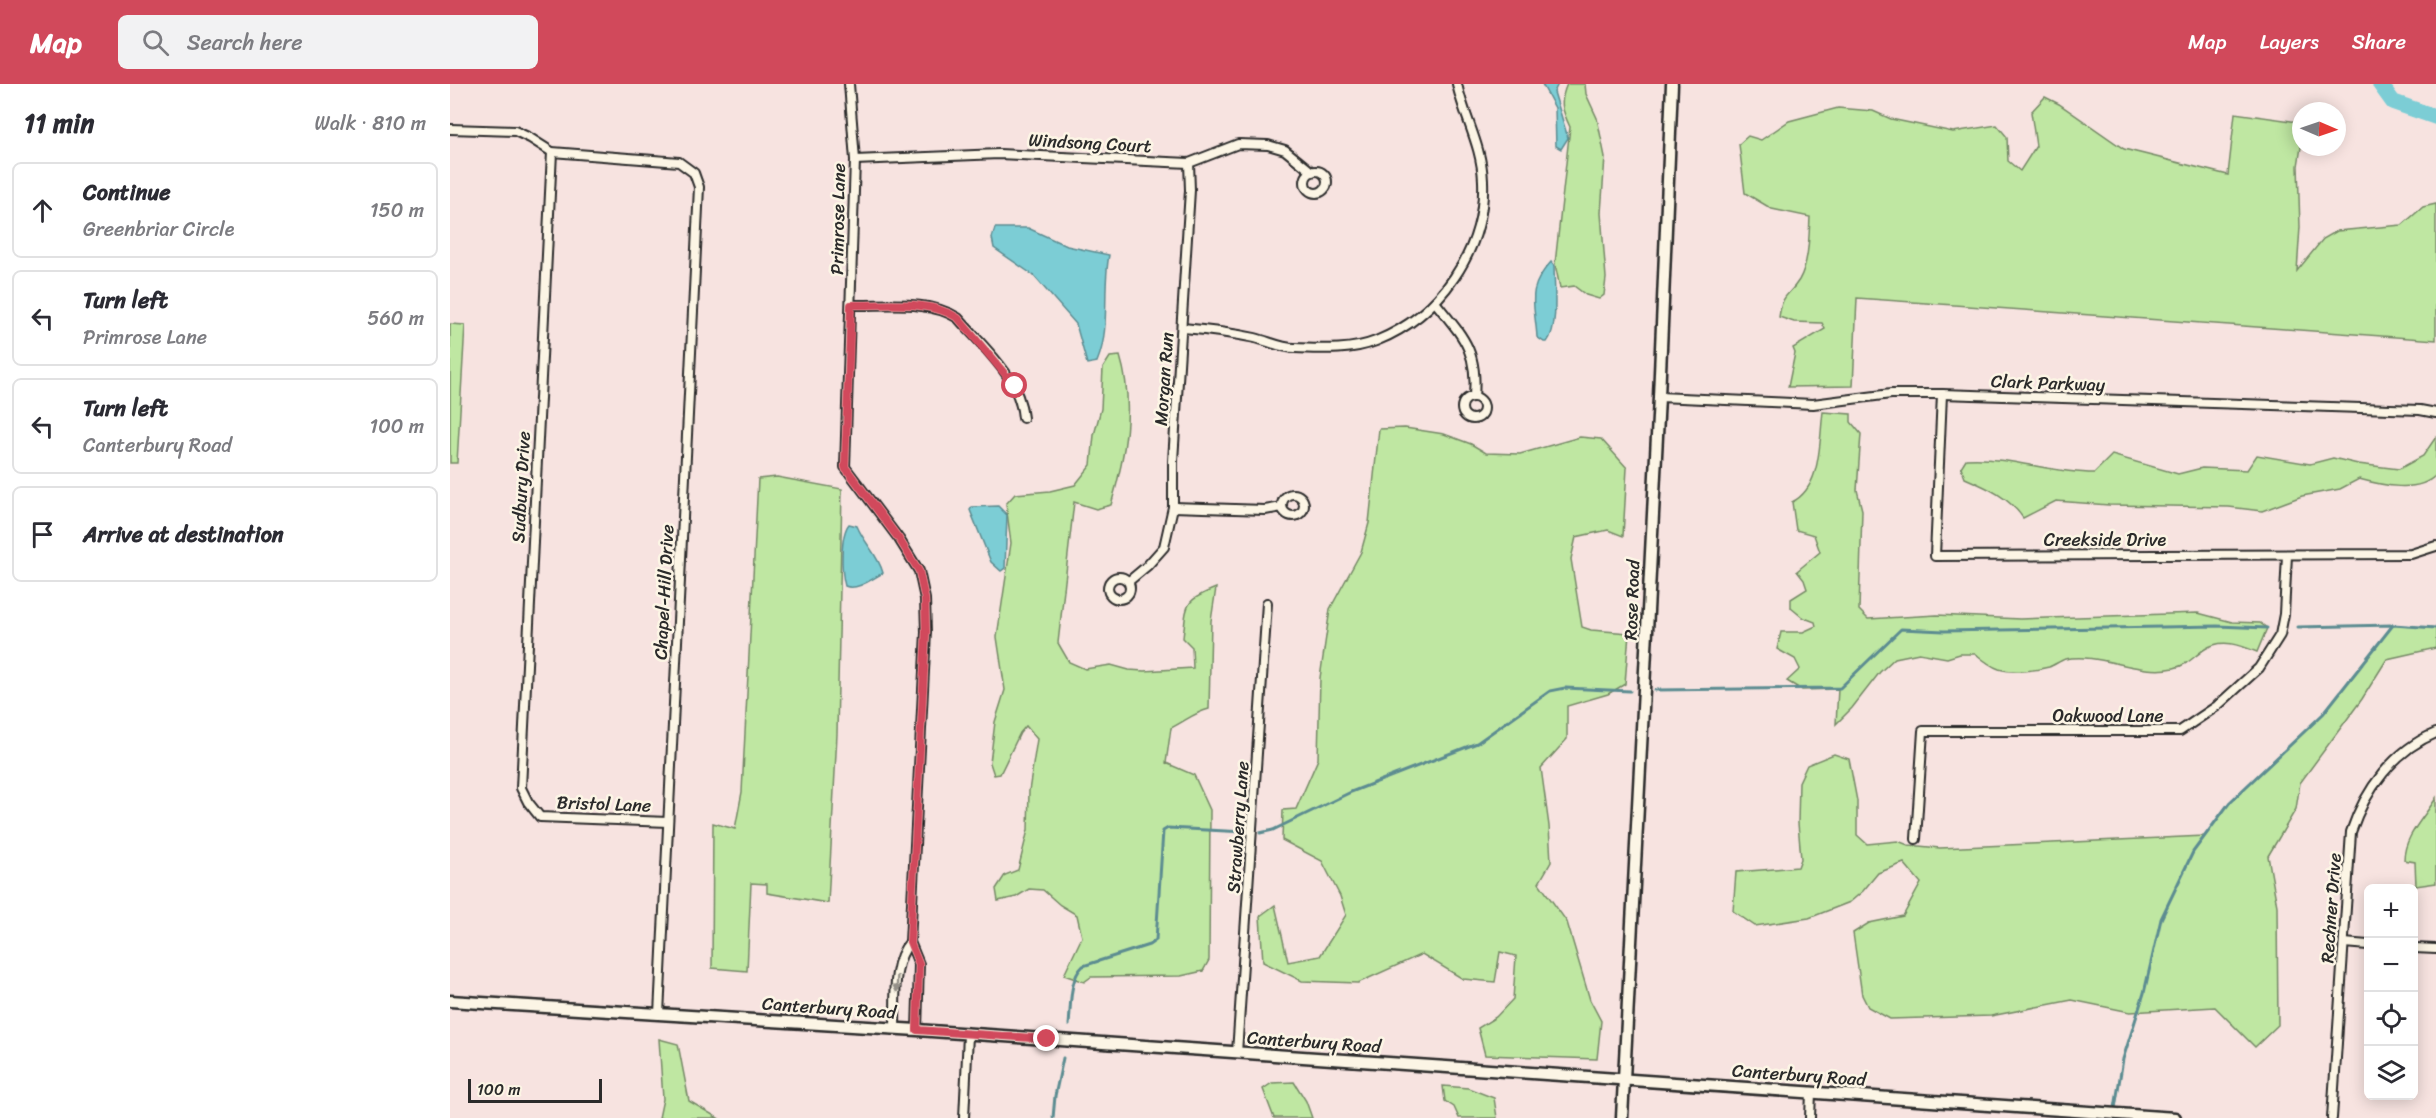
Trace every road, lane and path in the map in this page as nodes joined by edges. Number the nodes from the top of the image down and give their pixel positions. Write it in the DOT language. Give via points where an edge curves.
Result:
graph roads {
  1 [pos="849,84"];
  2 [pos="1457,84"];
  3 [pos="1672,84"];
  4 [pos="450,129"];
  5 [pos="552,152"];
  6 [pos="855,160"];
  7 [pos="1189,163"];
  8 [pos="1312,172"];
  9 [pos="1435,302"];
  10 [pos="851,305"];
  11 [pos="1183,328"];
  12 [pos="1942,394"];
  13 [pos="1474,397"];
  14 [pos="1659,397"];
  15 [pos="2436,413"];
  16 [pos="1023,418"];
  17 [pos="1173,507"];
  18 [pos="1282,507"];
  19 [pos="2436,546"];
  20 [pos="2287,555"];
  21 [pos="1129,581"];
  22 [pos="1268,603"];
  23 [pos="2435,734"];
  24 [pos="540,817"];
  25 [pos="668,822"];
  26 [pos="1916,839"];
  27 [pos="910,942"];
  28 [pos="2344,943"];
  29 [pos="2364,945"];
  30 [pos="2418,948"];
  31 [pos="2436,949"];
  32 [pos="450,1001"];
  33 [pos="659,1014"];
  34 [pos="895,1029"];
  35 [pos="917,1030"];
  36 [pos="968,1035"];
  37 [pos="1237,1053"];
  38 [pos="1624,1080"];
  39 [pos="1810,1092"];
  40 [pos="964,1118"];
  41 [pos="1622,1118"];
  42 [pos="1810,1118"];
  43 [pos="2175,1118"];
  44 [pos="2332,1118"];
  1 -- 6 [label="street, Primrose Lane"];
  2 -- 9 [label="street" via="1479,147 1482,201 1471,247 1454,280"];
  3 -- 14 [label="street, Rose Road"];
  4 -- 5 [label="street" via="515,131"];
  5 -- 24 [label="street, Sudbury Drive" via="521,788"];
  5 -- 25 [label="street, Chapel-Hill Drive" via="679,162 694,173 699,187"];
  6 -- 7 [label="street, Windsong Court" via="999,154"];
  6 -- 10 [label="street, Primrose Lane"];
  7 -- 8 [label="street, Windsong Court" via="1238,144 1268,145 1286,150"];
  7 -- 11 [label="street, Morgan Run"];
  9 -- 11 [label="street" via="1412,322 1375,341 1345,348 1291,348 1223,332"];
  9 -- 13 [label="street" via="1470,349 1476,374"];
  10 -- 16 [label="street" via="919,307 947,311 958,318 1015,386"];
  10 -- 27 [label="street, Primrose Lane" via="845,467 919,571 925,599"];
  11 -- 17 [label="street, Morgan Run"];
  12 -- 14 [label="street, Clark Parkway" via="1891,394 1813,404"];
  12 -- 15 [label="street, Clark Parkway"];
  12 -- 20 [label="street, Creekside Drive" via="1935,556"];
  14 -- 38 [label="street, Rose Road"];
  17 -- 18 [label="street"];
  17 -- 21 [label="street, Morgan Run" via="1164,547"];
  19 -- 20 [label="street, Creekside Drive" via="2411,554"];
  20 -- 26 [label="street, Oakwood Lane" via="2280,635 2259,668 2217,706 2180,731 1923,731"];
  22 -- 37 [label="street, Strawberry Lane"];
  23 -- 28 [label="street, Rechner Drive" via="2413,744 2379,777 2359,809 2351,832"];
  24 -- 25 [label="street, Bristol Lane"];
  25 -- 33 [label="street, Chapel-Hill Drive"];
  27 -- 34 [label="street, Primrose Lane, one-way" via="902,951 898,967"];
  27 -- 35 [label="street, Primrose Lane" via="919,964"];
  28 -- 29 [label="street"];
  28 -- 44 [label="street, Rechner Drive"];
  30 -- 31 [label="street"];
  32 -- 33 [label="street, Canterbury Road"];
  33 -- 34 [label="street, Canterbury Road"];
  34 -- 35 [label="street, Canterbury Road"];
  35 -- 36 [label="street, Canterbury Road"];
  36 -- 37 [label="street, Canterbury Road"];
  36 -- 40 [label="street"];
  37 -- 38 [label="street, Canterbury Road"];
  38 -- 39 [label="street, Canterbury Road"];
  38 -- 41 [label="street, Rose Road"];
  39 -- 42 [label="street"];
  39 -- 43 [label="street, Canterbury Road"];
}
